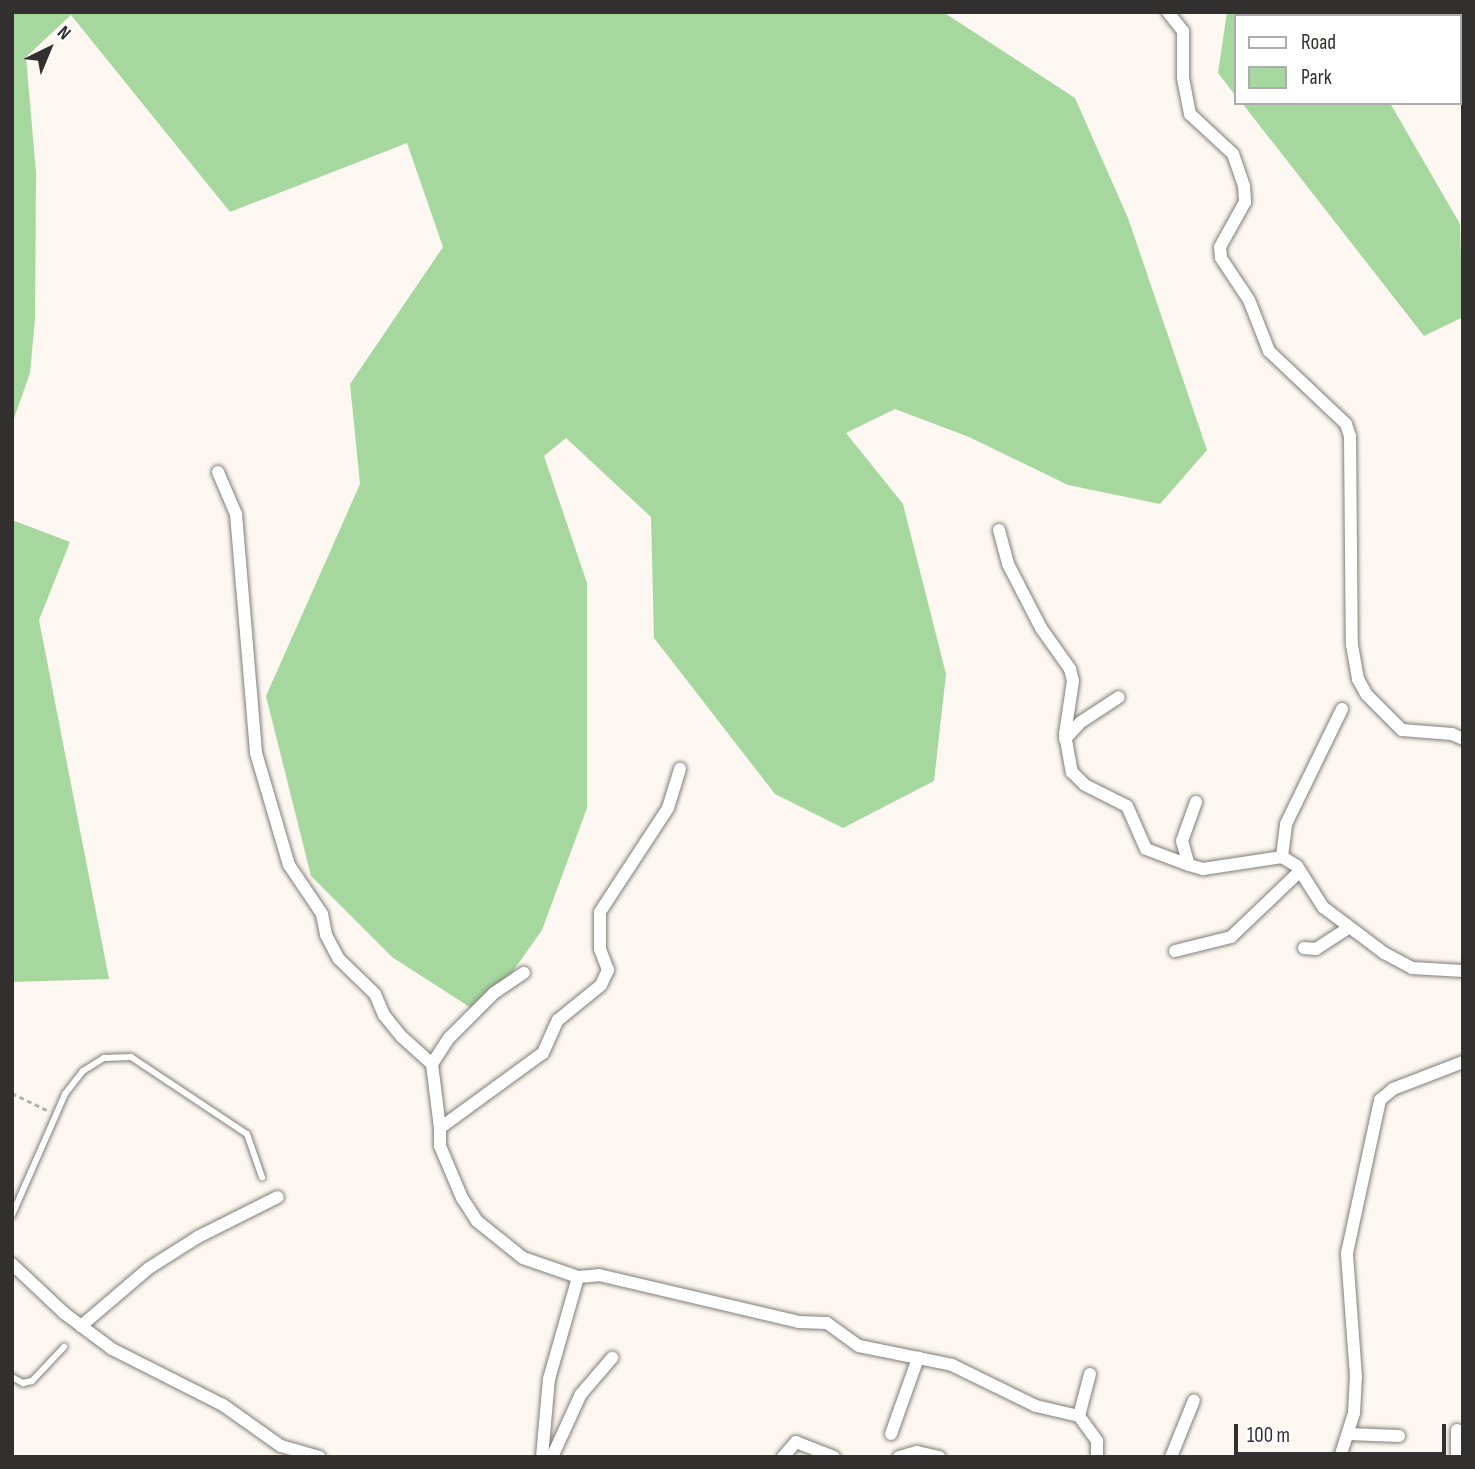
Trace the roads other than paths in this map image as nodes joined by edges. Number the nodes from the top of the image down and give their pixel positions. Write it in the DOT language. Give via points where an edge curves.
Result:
graph roads {
  1 [pos="1168,12"];
  2 [pos="218,472"];
  3 [pos="999,530"];
  4 [pos="1119,697"];
  5 [pos="1342,709"];
  6 [pos="1065,739"];
  7 [pos="1463,739"];
  8 [pos="680,769"];
  9 [pos="1196,802"];
  10 [pos="1282,857"];
  11 [pos="1189,865"];
  12 [pos="1300,871"];
  13 [pos="1348,929"];
  14 [pos="1304,948"];
  15 [pos="1175,951"];
  16 [pos="1463,971"];
  17 [pos="524,974"];
  18 [pos="1463,1062"];
  19 [pos="432,1064"];
  20 [pos="440,1128"];
  21 [pos="262,1177"];
  22 [pos="278,1197"];
  23 [pos="12,1215"];
  24 [pos="12,1264"];
  25 [pos="578,1277"];
  26 [pos="81,1326"];
  27 [pos="64,1347"];
  28 [pos="918,1357"];
  29 [pos="612,1358"];
  30 [pos="1090,1374"];
  31 [pos="12,1377"];
  32 [pos="1194,1400"];
  33 [pos="1079,1416"];
  34 [pos="1457,1430"];
  35 [pos="891,1434"];
  36 [pos="1348,1434"];
  37 [pos="1399,1436"];
  38 [pos="319,1457"];
  39 [pos="542,1457"];
  40 [pos="552,1457"];
  41 [pos="783,1457"];
  42 [pos="834,1457"];
  43 [pos="899,1457"];
  44 [pos="939,1457"];
  45 [pos="1097,1457"];
  46 [pos="1171,1457"];
  47 [pos="1340,1457"];
  48 [pos="1458,1457"];
  1 -- 7 [label="street" via="1183,31 1183,78 1190,114 1233,154 1244,186 1245,202 1220,247 1221,258 1248,300 1269,351 1346,424 1350,436 1352,645 1358,679 1367,695 1402,730"];
  2 -- 19 [label="street" via="236,514 256,753 289,865 322,914 326,935 340,959 375,994 384,1015 402,1037"];
  3 -- 6 [label="street" via="1008,564 1041,628 1070,669 1073,681"];
  4 -- 6 [label="street" via="1081,722"];
  5 -- 10 [label="street" via="1286,824"];
  6 -- 11 [label="street" via="1072,772 1085,785 1127,806 1140,843"];
  8 -- 20 [label="street" via="668,808 600,912 600,949 608,971 601,985 558,1020 543,1053"];
  9 -- 11 [label="street" via="1182,841"];
  10 -- 11 [label="street" via="1203,869"];
  10 -- 12 [label="street"];
  12 -- 13 [label="street" via="1323,907"];
  12 -- 15 [label="street" via="1231,937"];
  13 -- 14 [label="street" via="1316,949"];
  13 -- 16 [label="street" via="1412,968"];
  17 -- 19 [label="street" via="494,992 449,1038"];
  18 -- 36 [label="street" via="1393,1089 1380,1100 1347,1253 1356,1377"];
  19 -- 20 [label="street"];
  20 -- 25 [label="street" via="440,1146 477,1221 523,1258"];
  21 -- 23 [label="lane" via="247,1134 131,1057 104,1058 83,1072 55,1114"];
  22 -- 26 [label="street" via="198,1237 149,1268"];
  24 -- 26 [label="street"];
  25 -- 28 [label="street" via="599,1275 799,1322 827,1323 859,1346"];
  25 -- 39 [label="street" via="550,1379"];
  26 -- 38 [label="street" via="112,1349 223,1405 281,1446"];
  27 -- 31 [label="lane" via="32,1381 23,1383"];
  28 -- 33 [label="street" via="972,1373 1036,1406"];
  28 -- 35 [label="street"];
  29 -- 40 [label="street" via="581,1394"];
  30 -- 33 [label="street"];
  32 -- 46 [label="street"];
  33 -- 45 [label="street" via="1097,1441"];
  34 -- 48 [label="street"];
  36 -- 37 [label="street"];
  36 -- 47 [label="street"];
  41 -- 42 [label="street" via="796,1442"];
  43 -- 44 [label="street" via="917,1452"];
}
